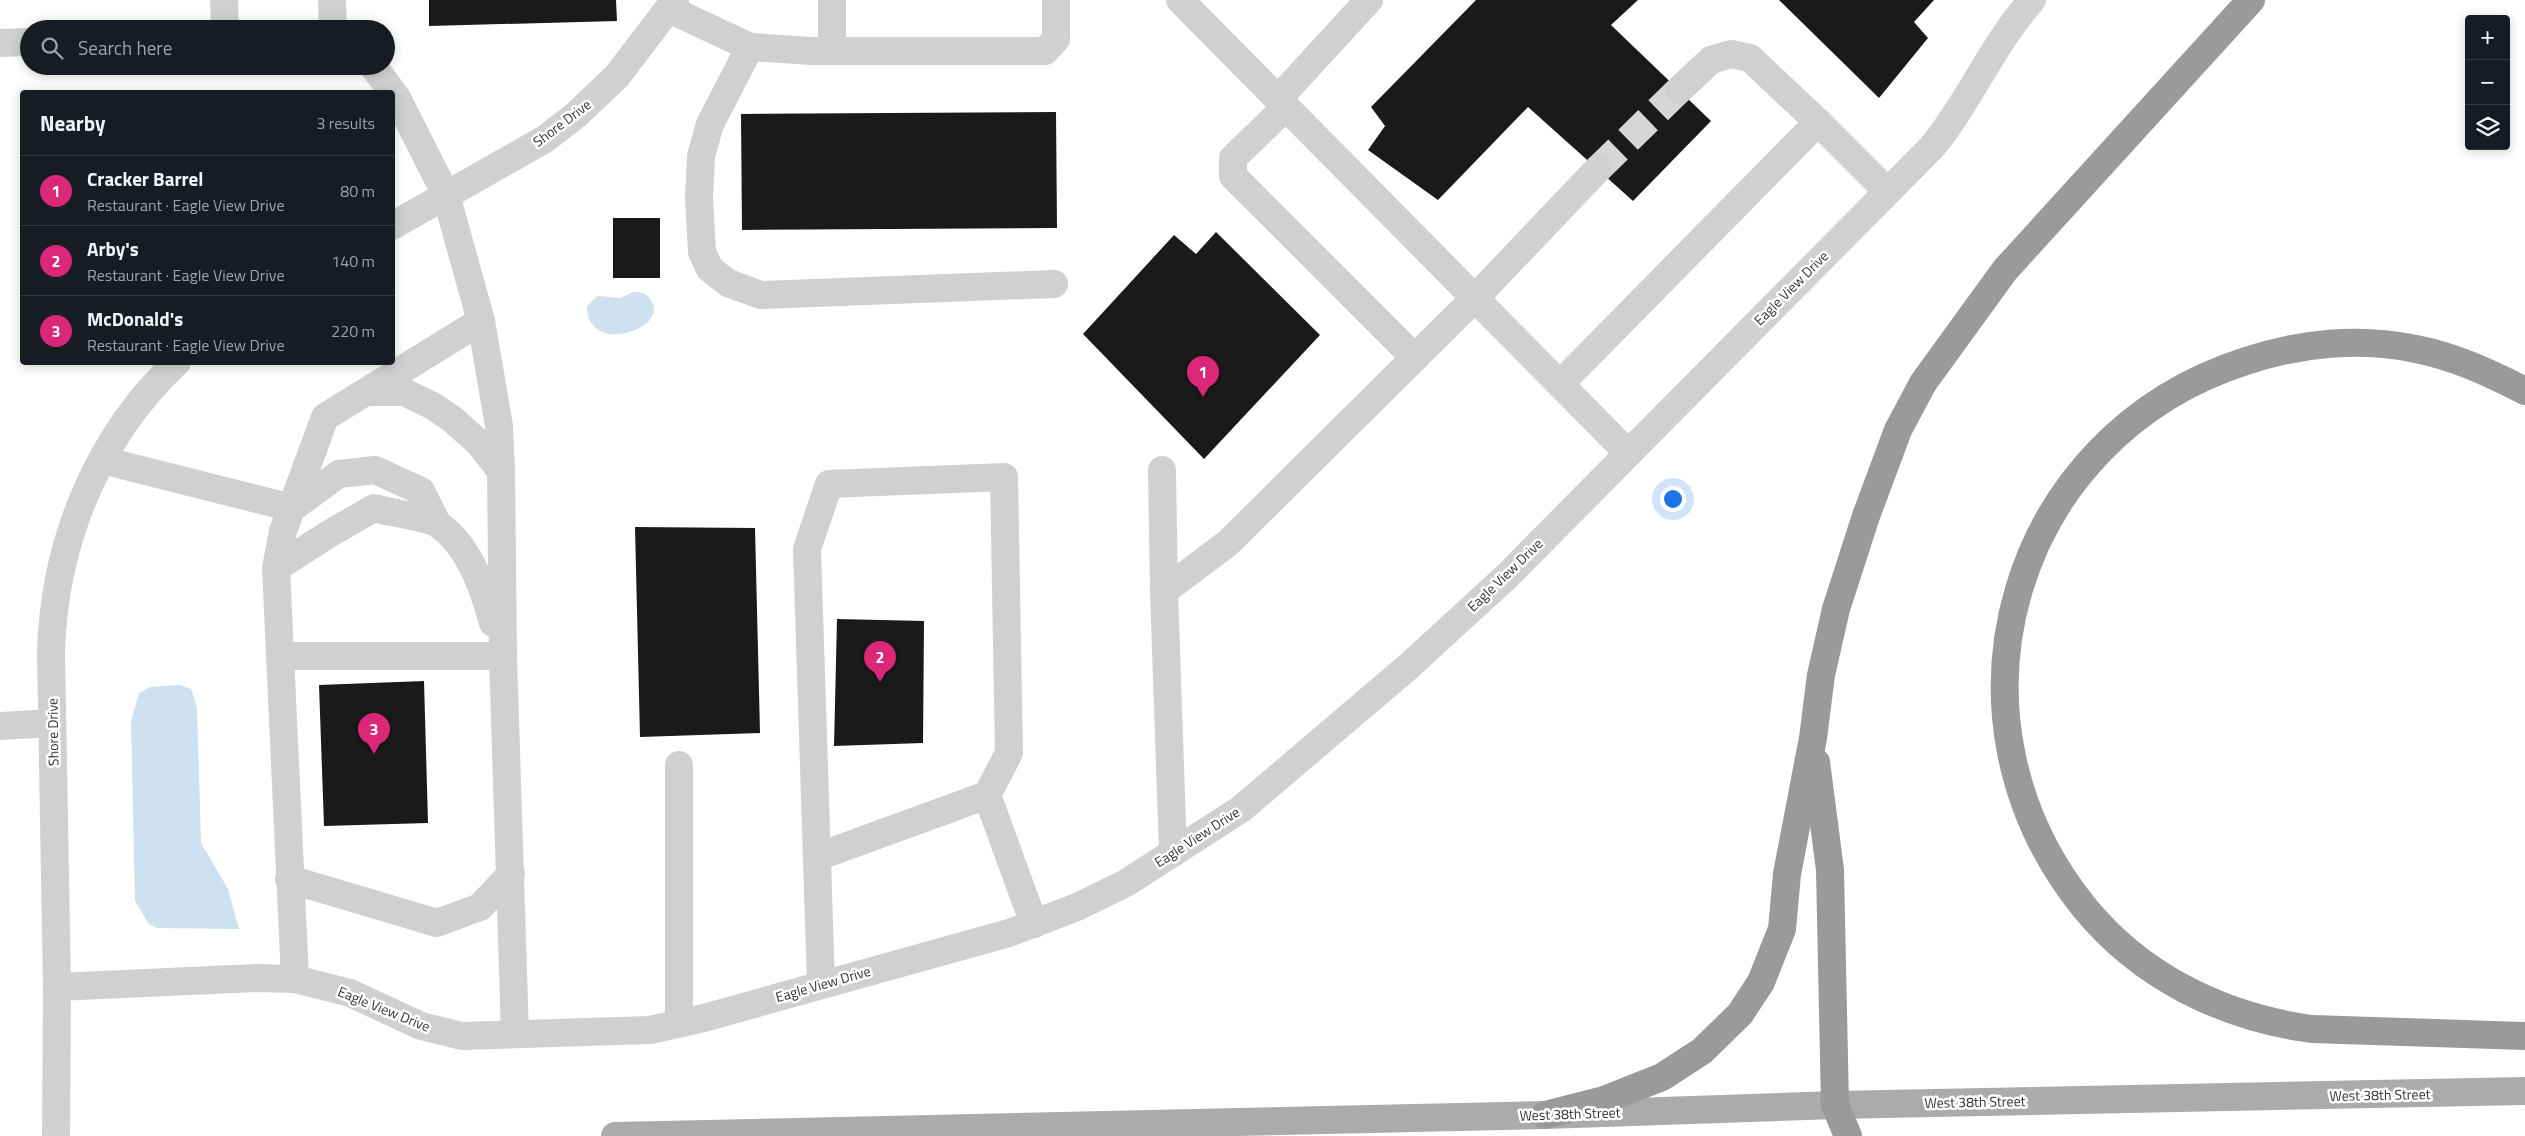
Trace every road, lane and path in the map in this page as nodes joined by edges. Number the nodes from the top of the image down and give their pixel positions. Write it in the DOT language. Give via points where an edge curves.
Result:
graph roads {
  1 [pos="224,0"];
  2 [pos="332,0"];
  3 [pos="832,0"];
  4 [pos="1056,0"];
  5 [pos="1369,0"];
  6 [pos="2032,0"];
  7 [pos="2250,0"];
  8 [pos="672,4"];
  9 [pos="1191,4"];
  10 [pos="224,20"];
  11 [pos="332,20"];
  12 [pos="20,42"];
  13 [pos="0,43"];
  14 [pos="750,47"];
  15 [pos="832,51"];
  16 [pos="379,75"];
  17 [pos="390,90"];
  18 [pos="1679,90"];
  19 [pos="395,97"];
  20 [pos="1282,103"];
  21 [pos="1818,122"];
  22 [pos="1598,169"];
  23 [pos="1887,191"];
  24 [pos="446,195"];
  25 [pos="395,224"];
  26 [pos="1054,284"];
  27 [pos="1475,298"];
  28 [pos="481,321"];
  29 [pos="1415,358"];
  30 [pos="174,365"];
  31 [pos="1560,384"];
  32 [pos="2525,391"];
  33 [pos="367,392"];
  34 [pos="1628,453"];
  35 [pos="102,460"];
  36 [pos="1162,470"];
  37 [pos="502,471"];
  38 [pos="292,508"];
  39 [pos="437,523"];
  40 [pos="276,568"];
  41 [pos="1164,590"];
  42 [pos="280,656"];
  43 [pos="503,656"];
  44 [pos="52,723"];
  45 [pos="0,726"];
  46 [pos="1813,738"];
  47 [pos="679,765"];
  48 [pos="987,795"];
  49 [pos="1173,853"];
  50 [pos="817,857"];
  51 [pos="511,874"];
  52 [pos="288,879"];
  53 [pos="1034,924"];
  54 [pos="295,980"];
  55 [pos="821,985"];
  56 [pos="56,987"];
  57 [pos="679,1022"];
  58 [pos="515,1034"];
  59 [pos="2525,1036"];
  60 [pos="2525,1091"];
  61 [pos="1835,1105"];
  62 [pos="1545,1115"];
  63 [pos="56,1136"];
  64 [pos="615,1136"];
  65 [pos="1848,1136"];
  1 -- 10 [label="street"];
  2 -- 11 [label="street"];
  3 -- 15 [label="street"];
  4 -- 15 [label="street" via="1056,39 1045,51"];
  5 -- 20 [label="street"];
  6 -- 23 [label="street, Eagle View Drive" via="1989,58 1939,138"];
  7 -- 46 [label="highway" via="2004,270 1923,383 1898,430 1836,609 1821,675"];
  8 -- 14 [label="street"];
  8 -- 24 [label="street, Shore Drive" via="617,76 590,103 545,139"];
  9 -- 20 [label="street"];
  12 -- 13 [label="street"];
  14 -- 15 [label="street"];
  14 -- 26 [label="street" via="710,124 700,156 698,198 702,252 710,269 728,283 761,295"];
  16 -- 17 [label="street"];
  18 -- 21 [label="street" via="1711,60 1731,54 1750,58"];
  19 -- 24 [label="street"];
  20 -- 27 [label="street"];
  20 -- 29 [label="street" via="1233,158 1233,176"];
  21 -- 23 [label="street"];
  21 -- 31 [label="street"];
  22 -- 27 [label="street"];
  23 -- 34 [label="street, Eagle View Drive"];
  24 -- 25 [label="street, Shore Drive"];
  24 -- 28 [label="street"];
  27 -- 29 [label="street"];
  27 -- 31 [label="street"];
  28 -- 33 [label="street"];
  28 -- 37 [label="street" via="499,426"];
  29 -- 41 [label="street" via="1228,542"];
  30 -- 35 [label="street, Shore Drive" via="138,404"];
  31 -- 34 [label="street"];
  32 -- 59 [label="highway" via="2446,356 2413,348 2344,343 2277,351 2211,372 2181,388 2125,427 2101,450 2059,502 2027,562 2008,630 2004,697 2022,799 2036,831 2070,890 2142,964 2171,983 2234,1012 2280,1025 2312,1029"];
  33 -- 37 [label="street" via="404,392 432,406 479,443"];
  33 -- 38 [label="street" via="325,417"];
  34 -- 49 [label="street, Eagle View Drive" via="1506,576 1409,666 1241,809"];
  35 -- 38 [label="street"];
  35 -- 44 [label="street, Shore Drive" via="79,508 59,580 52,634"];
  36 -- 41 [label="street"];
  37 -- 43 [label="street"];
  38 -- 39 [label="street" via="340,474 375,470 421,491"];
  38 -- 40 [label="street" via="283,531"];
  39 -- 40 [label="street" via="374,508"];
  39 -- 43 [label="street" via="465,552 482,586"];
  40 -- 42 [label="street"];
  41 -- 49 [label="street"];
  42 -- 43 [label="street"];
  42 -- 52 [label="street"];
  43 -- 51 [label="street"];
  44 -- 45 [label="street"];
  44 -- 56 [label="street, Shore Drive"];
  46 -- 61 [label="highway" via="1830,870"];
  46 -- 62 [label="highway" via="1787,874 1782,929 1761,982 1740,1014 1702,1051 1662,1077 1604,1100"];
  47 -- 57 [label="street"];
  48 -- 50 [label="street"];
  48 -- 50 [label="street" via="1009,753 1004,477 829,484 806,549"];
  48 -- 53 [label="street"];
  49 -- 53 [label="street, Eagle View Drive" via="1118,887"];
  50 -- 55 [label="street"];
  51 -- 52 [label="street" via="480,907 437,924"];
  51 -- 58 [label="street"];
  52 -- 54 [label="street"];
  53 -- 55 [label="street, Eagle View Drive"];
  54 -- 56 [label="street, Eagle View Drive" via="257,978"];
  54 -- 58 [label="street, Eagle View Drive" via="350,994 421,1026 440,1031 462,1036"];
  55 -- 57 [label="street, Eagle View Drive"];
  56 -- 63 [label="street, Shore Drive"];
  57 -- 58 [label="street, Eagle View Drive" via="631,1031"];
  60 -- 61 [label="main road, West 38th Street"];
  61 -- 62 [label="main road, West 38th Street"];
  61 -- 65 [label="highway"];
  62 -- 64 [label="main road, West 38th Street"];
}
